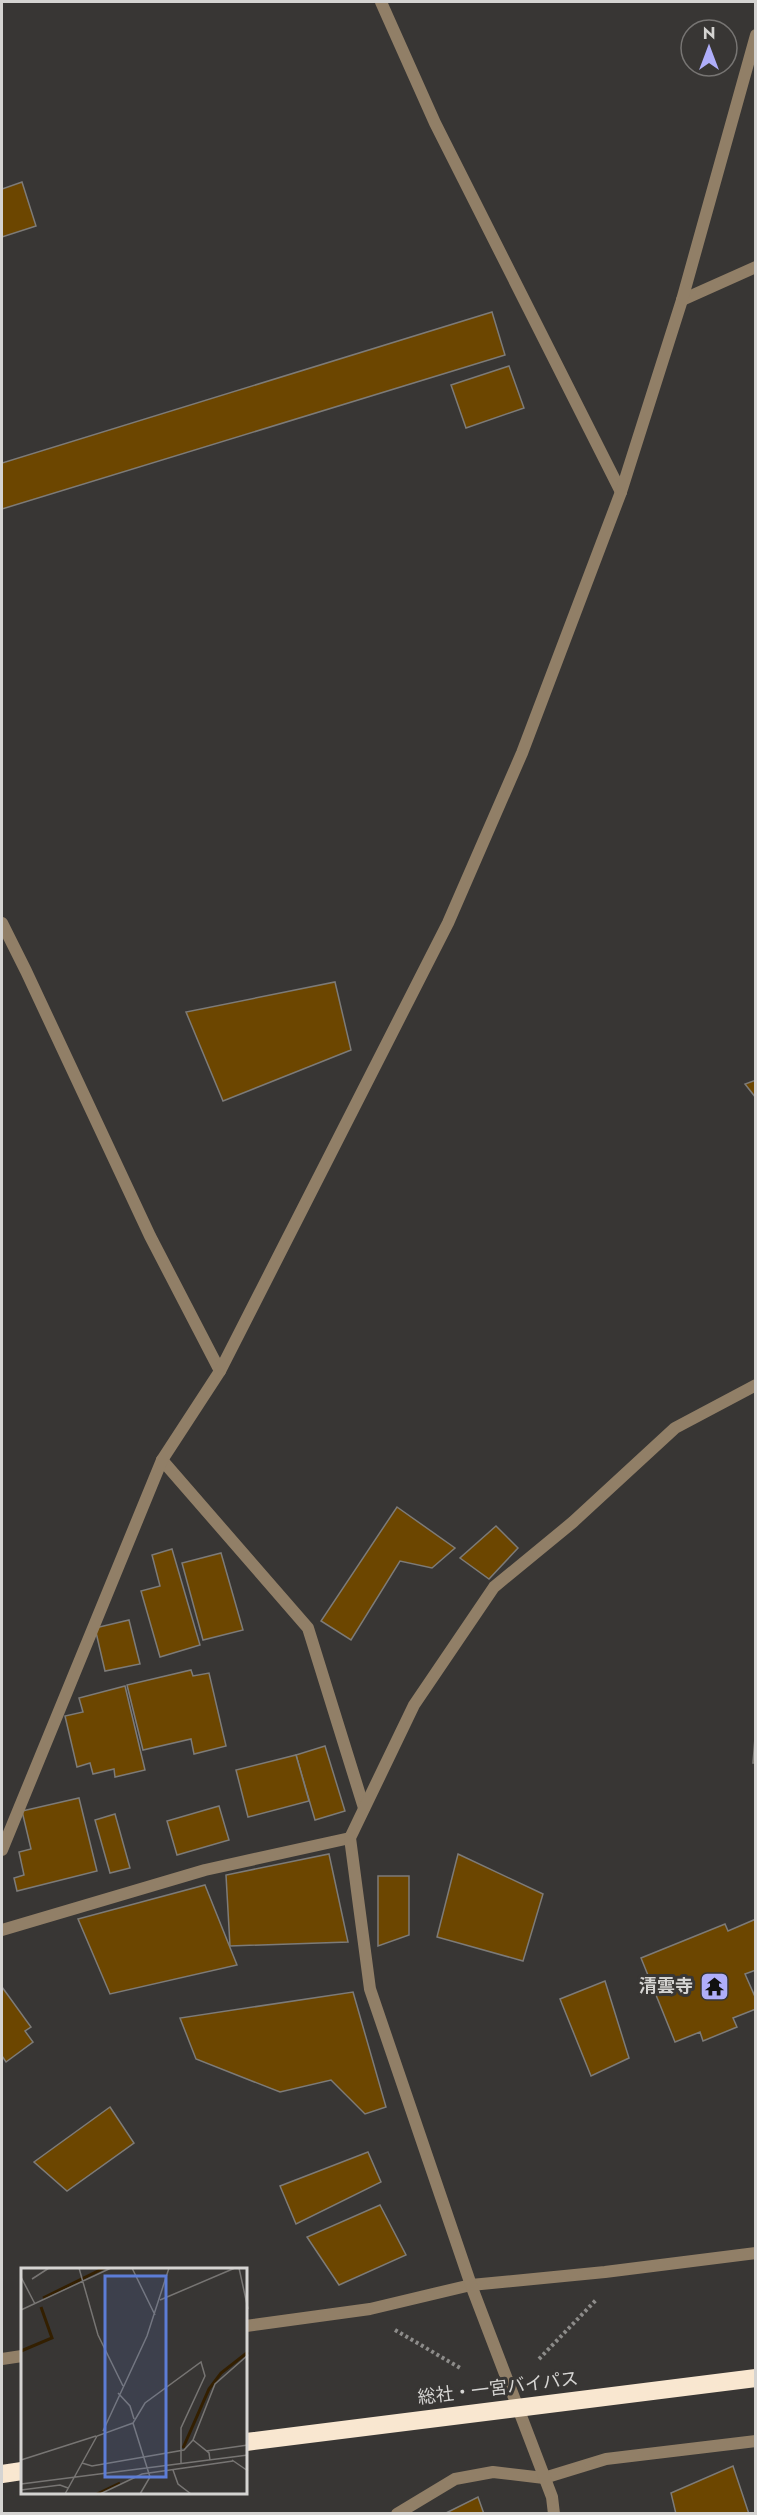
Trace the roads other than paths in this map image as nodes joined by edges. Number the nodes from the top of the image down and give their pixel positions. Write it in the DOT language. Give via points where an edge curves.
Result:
graph roads {
  1 [pos="381,2"];
  2 [pos="756,35"];
  3 [pos="756,267"];
  4 [pos="682,300"];
  5 [pos="621,492"];
  6 [pos="2,923"];
  7 [pos="220,1371"];
  8 [pos="756,1385"];
  9 [pos="162,1460"];
  10 [pos="364,1808"];
  11 [pos="350,1838"];
  12 [pos="2,1850"];
  13 [pos="2,1930"];
  14 [pos="756,2253"];
  15 [pos="471,2285"];
  16 [pos="248,2326"];
  17 [pos="21,2356"];
  18 [pos="2,2359"];
  19 [pos="756,2378"];
  20 [pos="518,2407"];
  21 [pos="756,2441"];
  22 [pos="248,2442"];
  23 [pos="21,2471"];
  24 [pos="2,2474"];
  25 [pos="544,2478"];
  26 [pos="397,2514"];
  27 [pos="554,2514"];
  1 -- 5 [label="street" via="435,123"];
  2 -- 4 [label="street"];
  3 -- 4 [label="street"];
  4 -- 5 [label="street"];
  5 -- 7 [label="street" via="522,753 448,923"];
  6 -- 7 [label="street" via="150,1236"];
  7 -- 9 [label="street"];
  8 -- 10 [label="street" via="675,1428 573,1522 494,1587 414,1705"];
  9 -- 10 [label="street" via="308,1628"];
  9 -- 12 [label="street"];
  10 -- 11 [label="street"];
  11 -- 13 [label="street" via="205,1870"];
  11 -- 15 [label="street" via="370,1989"];
  14 -- 15 [label="street"];
  15 -- 16 [label="street" via="370,2309"];
  15 -- 20 [label="street"];
  17 -- 18 [label="street"];
  19 -- 20 [label="highway, 総社・一宮バイパス"];
  20 -- 22 [label="highway, 総社・一宮バイパス"];
  20 -- 25 [label="street"];
  21 -- 25 [label="street" via="606,2459"];
  23 -- 24 [label="highway"];
  25 -- 26 [label="street" via="493,2472 454,2479"];
  25 -- 27 [label="street"];
}
